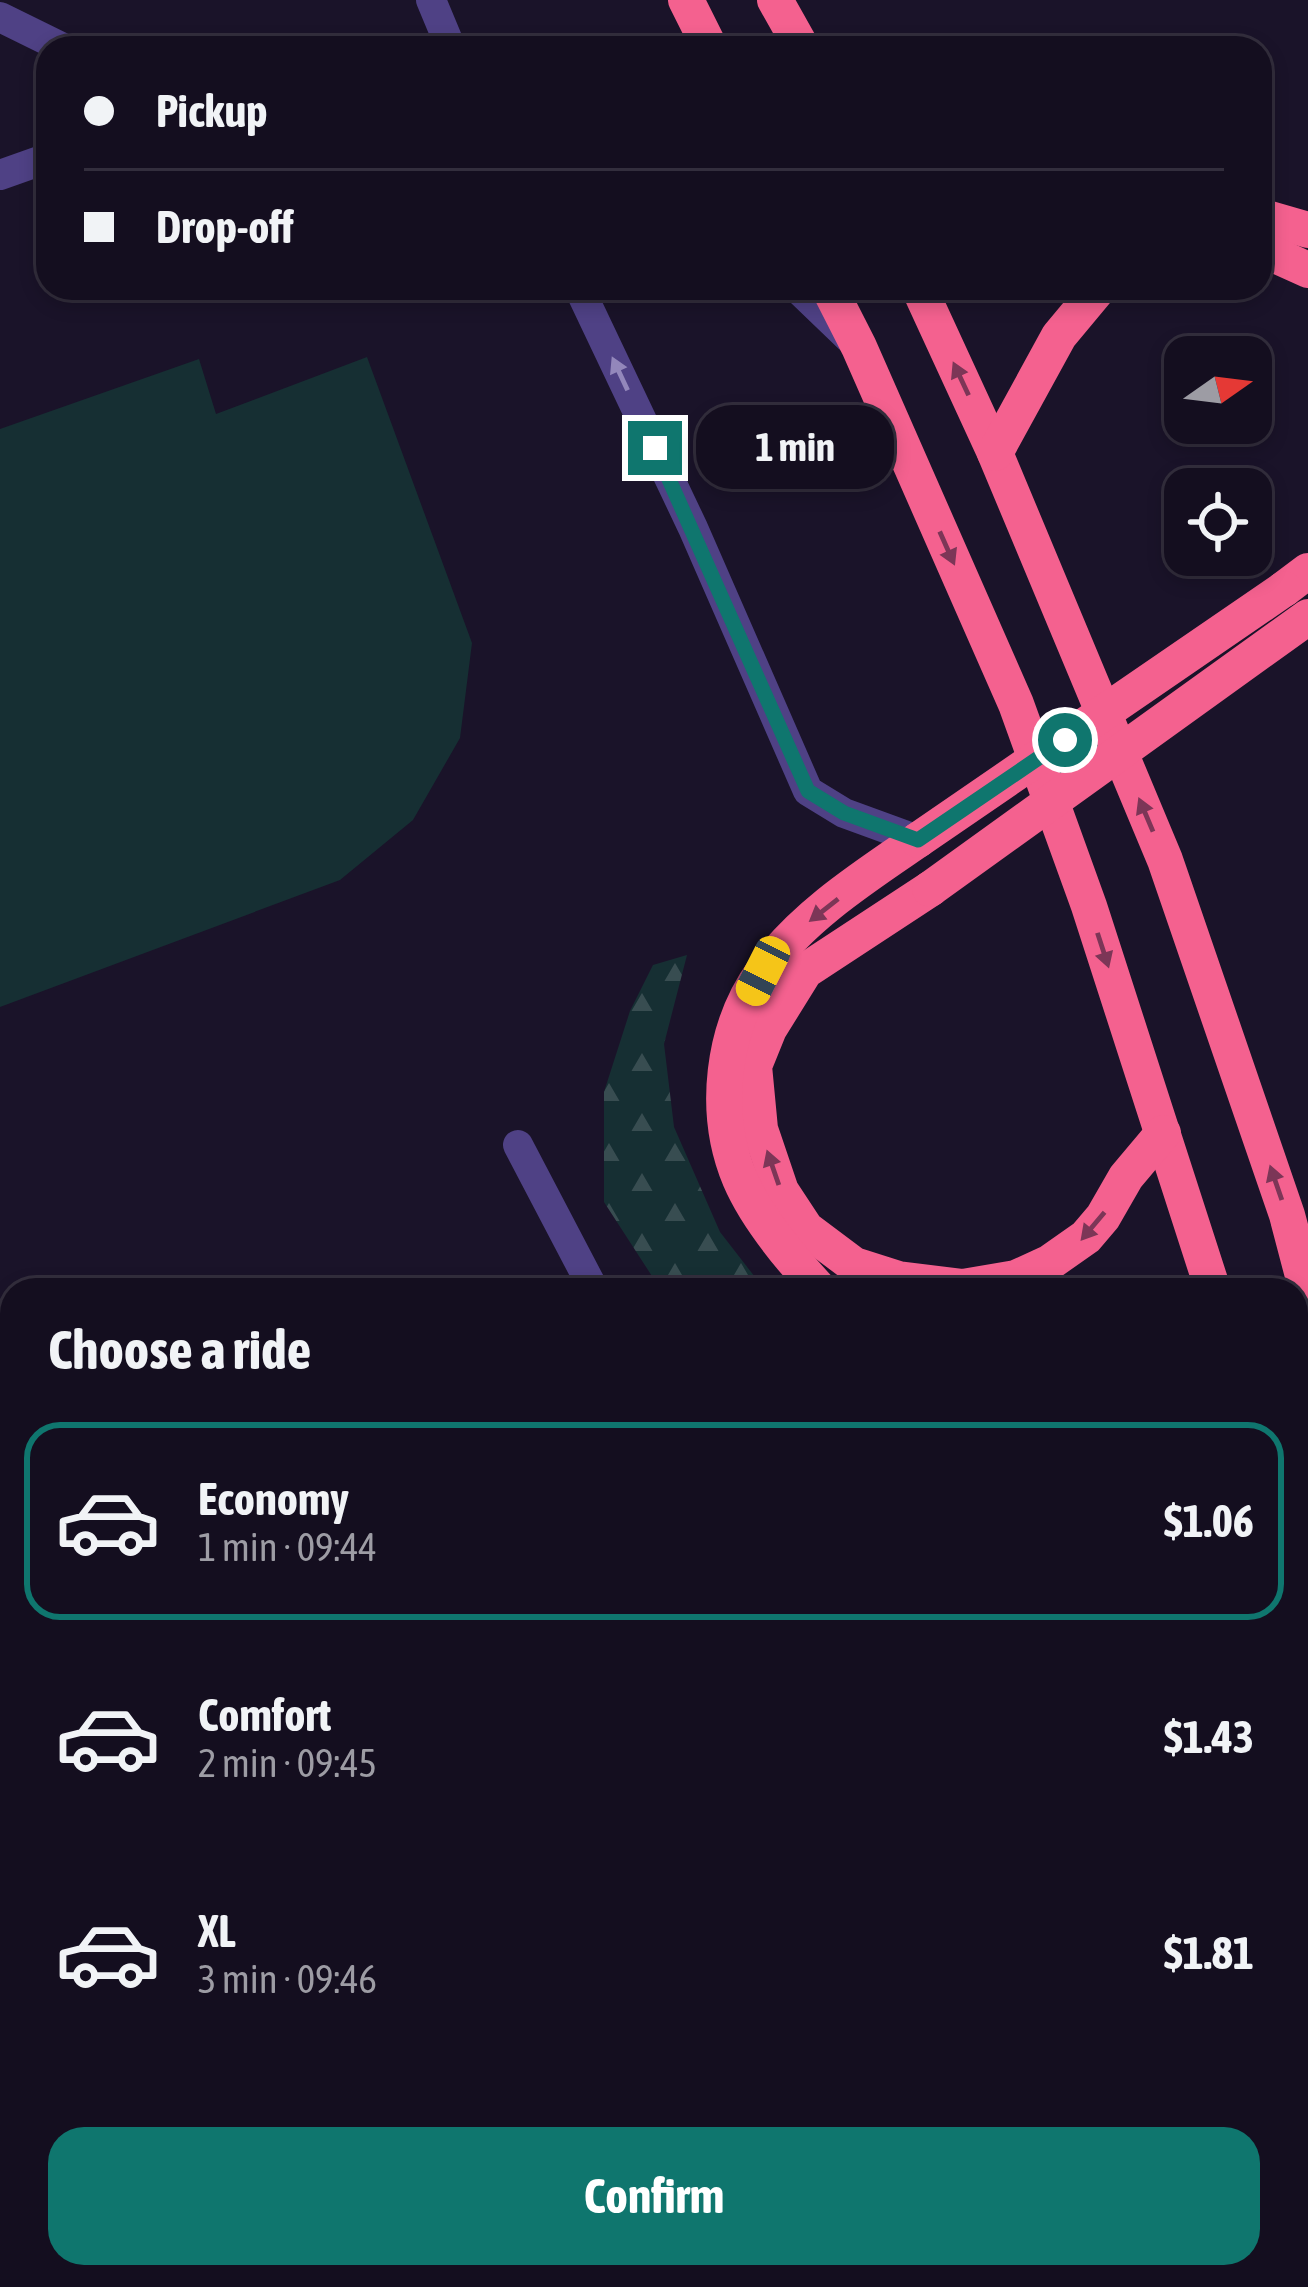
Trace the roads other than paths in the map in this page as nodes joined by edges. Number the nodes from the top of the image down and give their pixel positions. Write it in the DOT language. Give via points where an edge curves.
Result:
graph roads {
  1 [pos="431,0"];
  2 [pos="686,0"];
  3 [pos="775,0"];
  4 [pos="2,20"];
  5 [pos="37,36"];
  6 [pos="447,36"];
  7 [pos="704,36"];
  8 [pos="795,36"];
  9 [pos="36,162"];
  10 [pos="0,175"];
  11 [pos="1272,220"];
  12 [pos="1308,230"];
  13 [pos="1272,254"];
  14 [pos="1308,270"];
  15 [pos="585,300"];
  16 [pos="810,300"];
  17 [pos="836,300"];
  18 [pos="925,300"];
  19 [pos="1089,300"];
  20 [pos="859,347"];
  21 [pos="995,453"];
  22 [pos="1300,592"];
  23 [pos="918,840"];
  24 [pos="1163,1133"];
  25 [pos="518,1145"];
  26 [pos="588,1278"];
  27 [pos="809,1278"];
  28 [pos="895,1278"];
  29 [pos="1016,1278"];
  30 [pos="1209,1278"];
  31 [pos="1304,1278"];
  1 -- 6 [label="street"];
  2 -- 7 [label="highway"];
  3 -- 8 [label="highway"];
  4 -- 5 [label="street"];
  9 -- 10 [label="street"];
  11 -- 12 [label="highway"];
  13 -- 14 [label="highway"];
  23 -- 15 [label="street, one-way" via="808,791"];
  16 -- 20 [label="street"];
  17 -- 20 [label="highway"];
  21 -- 18 [label="highway, one-way"];
  19 -- 21 [label="highway" via="1059,336"];
  20 -- 24 [label="highway, one-way" via="1016,704"];
  31 -- 21 [label="highway, one-way" via="1165,860"];
  22 -- 23 [label="highway, bridge"];
  28 -- 22 [label="highway, one-way, bridge" via="854,1265 806,1229 782,1191 760,1129 754,1066 769,1029 806,971 929,889"];
  23 -- 27 [label="highway, one-way" via="801,928 763,971 730,1037 724,1116 740,1179"];
  24 -- 29 [label="highway, one-way, bridge" via="1086,1238"];
  24 -- 30 [label="highway"];
  25 -- 26 [label="street"];
}
